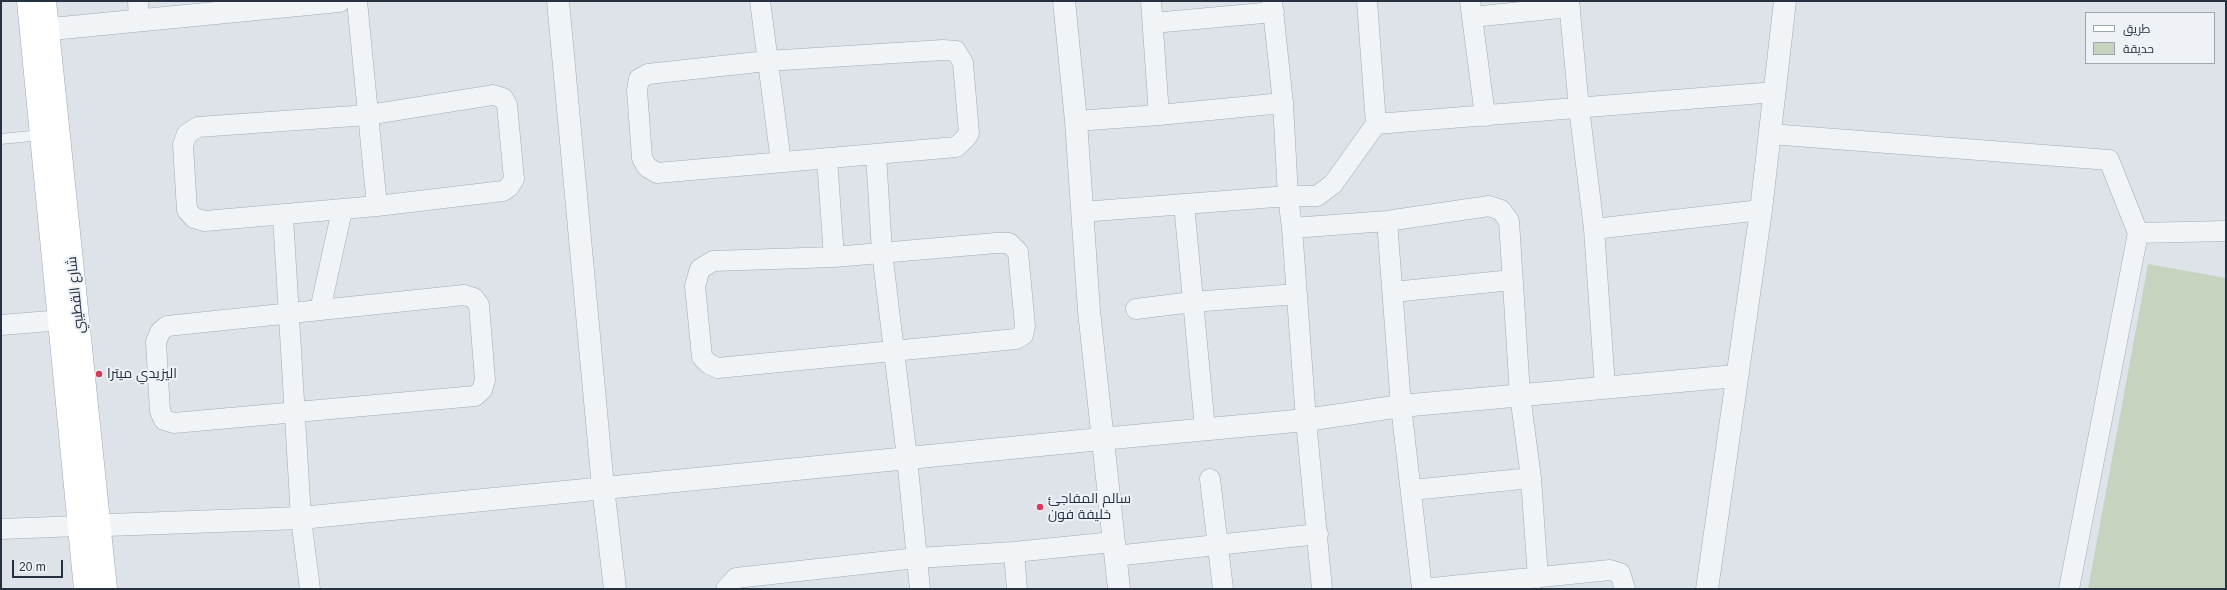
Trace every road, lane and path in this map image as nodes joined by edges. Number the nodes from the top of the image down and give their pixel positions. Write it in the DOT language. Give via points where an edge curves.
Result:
graph roads {
  1 [pos="28,1"];
  2 [pos="45,1"];
  3 [pos="340,1"];
  4 [pos="357,1"];
  5 [pos="558,1"];
  6 [pos="760,1"];
  7 [pos="1064,1"];
  8 [pos="1151,1"];
  9 [pos="1367,1"];
  10 [pos="1786,1"];
  11 [pos="1570,4"];
  12 [pos="259,5"];
  13 [pos="1273,6"];
  14 [pos="1471,9"];
  15 [pos="138,11"];
  16 [pos="1153,23"];
  17 [pos="39,30"];
  18 [pos="766,61"];
  19 [pos="1774,92"];
  20 [pos="1283,102"];
  21 [pos="1579,108"];
  22 [pos="368,115"];
  23 [pos="1159,115"];
  24 [pos="1485,116"];
  25 [pos="1076,121"];
  26 [pos="1376,124"];
  27 [pos="1770,134"];
  28 [pos="40,135"];
  29 [pos="1,139"];
  30 [pos="876,154"];
  31 [pos="827,158"];
  32 [pos="781,162"];
  33 [pos="1288,196"];
  34 [pos="1184,204"];
  35 [pos="377,206"];
  36 [pos="342,210"];
  37 [pos="1761,210"];
  38 [pos="1082,212"];
  39 [pos="283,216"];
  40 [pos="1387,221"];
  41 [pos="1292,228"];
  42 [pos="1594,229"];
  43 [pos="2226,231"];
  44 [pos="2138,233"];
  45 [pos="882,252"];
  46 [pos="834,257"];
  47 [pos="1512,280"];
  48 [pos="1393,292"];
  49 [pos="1296,294"];
  50 [pos="1192,302"];
  51 [pos="1136,309"];
  52 [pos="320,310"];
  53 [pos="290,314"];
  54 [pos="68,319"];
  55 [pos="1,325"];
  56 [pos="893,351"];
  57 [pos="1736,376"];
  58 [pos="1605,387"];
  59 [pos="1520,395"];
  60 [pos="1401,406"];
  61 [pos="296,413"];
  62 [pos="1306,420"];
  63 [pos="1205,429"];
  64 [pos="1101,438"];
  65 [pos="907,458"];
  66 [pos="1531,478"];
  67 [pos="1210,479"];
  68 [pos="603,487"];
  69 [pos="1412,490"];
  70 [pos="301,518"];
  71 [pos="89,525"];
  72 [pos="1,529"];
  73 [pos="1318,534"];
  74 [pos="1218,544"];
  75 [pos="1114,549"];
  76 [pos="1014,552"];
  77 [pos="917,558"];
  78 [pos="1538,578"];
  79 [pos="85,589"];
  80 [pos="106,589"];
  81 [pos="310,589"];
  82 [pos="615,589"];
  83 [pos="726,589"];
  84 [pos="920,589"];
  85 [pos="1017,589"];
  86 [pos="1119,589"];
  87 [pos="1223,589"];
  88 [pos="1322,589"];
  89 [pos="1422,589"];
  90 [pos="1625,589"];
  91 [pos="1708,589"];
  92 [pos="2069,589"];
  1 -- 17 [label="main road, شارع القطيبي"];
  2 -- 17 [label="main road, شارع القطيبي"];
  3 -- 12 [label="street"];
  4 -- 22 [label="street"];
  5 -- 68 [label="street"];
  6 -- 18 [label="street"];
  7 -- 25 [label="street"];
  8 -- 16 [label="street"];
  9 -- 26 [label="street"];
  10 -- 19 [label="street"];
  11 -- 14 [label="street"];
  11 -- 21 [label="street"];
  12 -- 15 [label="street"];
  13 -- 16 [label="street"];
  13 -- 20 [label="street"];
  14 -- 24 [label="street"];
  15 -- 17 [label="street"];
  16 -- 23 [label="street"];
  17 -- 28 [label="main road, شارع القطيبي"];
  17 -- 54 [label="main road, شارع القطيبي"];
  18 -- 30 [label="street" via="956,51 963,63 969,133 965,139 956,147"];
  18 -- 32 [label="street"];
  18 -- 32 [label="street" via="648,74 639,79 637,90 642,158 647,167 657,174"];
  19 -- 21 [label="street"];
  19 -- 27 [label="street"];
  20 -- 23 [label="street"];
  20 -- 33 [label="street"];
  21 -- 24 [label="street"];
  21 -- 42 [label="street"];
  22 -- 35 [label="street"];
  22 -- 35 [label="street" via="494,95 503,98 508,105 514,179 509,187 503,191"];
  22 -- 39 [label="street" via="198,127 187,134 183,145 187,210 194,218 206,221"];
  23 -- 25 [label="street"];
  24 -- 26 [label="street"];
  25 -- 38 [label="street"];
  26 -- 33 [label="street" via="1333,184 1317,196"];
  27 -- 37 [label="street"];
  27 -- 44 [label="street" via="2109,160"];
  28 -- 29 [label="lane"];
  28 -- 54 [label="main road, شارع القطيبي"];
  30 -- 31 [label="street"];
  30 -- 45 [label="street"];
  31 -- 32 [label="street"];
  31 -- 46 [label="street"];
  33 -- 34 [label="street"];
  33 -- 41 [label="street"];
  34 -- 38 [label="street"];
  34 -- 50 [label="street"];
  35 -- 36 [label="street"];
  36 -- 39 [label="street"];
  36 -- 52 [label="street"];
  37 -- 42 [label="street"];
  37 -- 57 [label="street"];
  38 -- 64 [label="street"];
  39 -- 53 [label="street"];
  40 -- 41 [label="street"];
  40 -- 47 [label="street" via="1489,206 1501,210 1509,221"];
  40 -- 48 [label="street"];
  41 -- 49 [label="street"];
  42 -- 58 [label="street"];
  43 -- 44 [label="street"];
  44 -- 92 [label="street"];
  45 -- 46 [label="street"];
  45 -- 56 [label="street"];
  45 -- 56 [label="street" via="1009,243 1018,252 1025,326 1023,335 1016,339"];
  46 -- 56 [label="street" via="714,261 700,269 695,286 702,357 718,368"];
  47 -- 48 [label="street"];
  47 -- 59 [label="street"];
  48 -- 60 [label="street"];
  49 -- 50 [label="street"];
  49 -- 62 [label="street"];
  50 -- 51 [label="street"];
  50 -- 63 [label="street"];
  52 -- 53 [label="street"];
  52 -- 61 [label="street" via="464,295 474,298 479,305 482,390 475,396"];
  53 -- 61 [label="street"];
  53 -- 61 [label="street" via="167,326 160,332 156,342 159,395 160,411 164,420 174,424"];
  54 -- 55 [label="street"];
  54 -- 71 [label="main road, شارع القطيبي"];
  56 -- 65 [label="street"];
  57 -- 58 [label="street"];
  57 -- 91 [label="street"];
  58 -- 59 [label="street"];
  59 -- 60 [label="street"];
  59 -- 66 [label="street"];
  60 -- 62 [label="street"];
  60 -- 69 [label="street"];
  61 -- 70 [label="street"];
  62 -- 63 [label="street"];
  62 -- 73 [label="street"];
  63 -- 64 [label="street"];
  64 -- 65 [label="street"];
  64 -- 75 [label="street"];
  65 -- 68 [label="street"];
  65 -- 77 [label="street"];
  66 -- 69 [label="street"];
  66 -- 78 [label="street"];
  67 -- 74 [label="street"];
  68 -- 70 [label="street"];
  68 -- 82 [label="street"];
  69 -- 89 [label="street"];
  70 -- 71 [label="street"];
  70 -- 81 [label="street"];
  71 -- 72 [label="street"];
  71 -- 79 [label="main road, شارع القطيبي"];
  71 -- 80 [label="main road, شارع القطيبي"];
  73 -- 74 [label="street"];
  73 -- 88 [label="street"];
  74 -- 75 [label="street"];
  74 -- 87 [label="street"];
  75 -- 76 [label="street"];
  75 -- 86 [label="street"];
  76 -- 77 [label="street"];
  76 -- 85 [label="street"];
  77 -- 83 [label="street" via="736,578"];
  77 -- 84 [label="street"];
  78 -- 89 [label="street"];
  78 -- 90 [label="street" via="1610,570 1620,573"];
}
